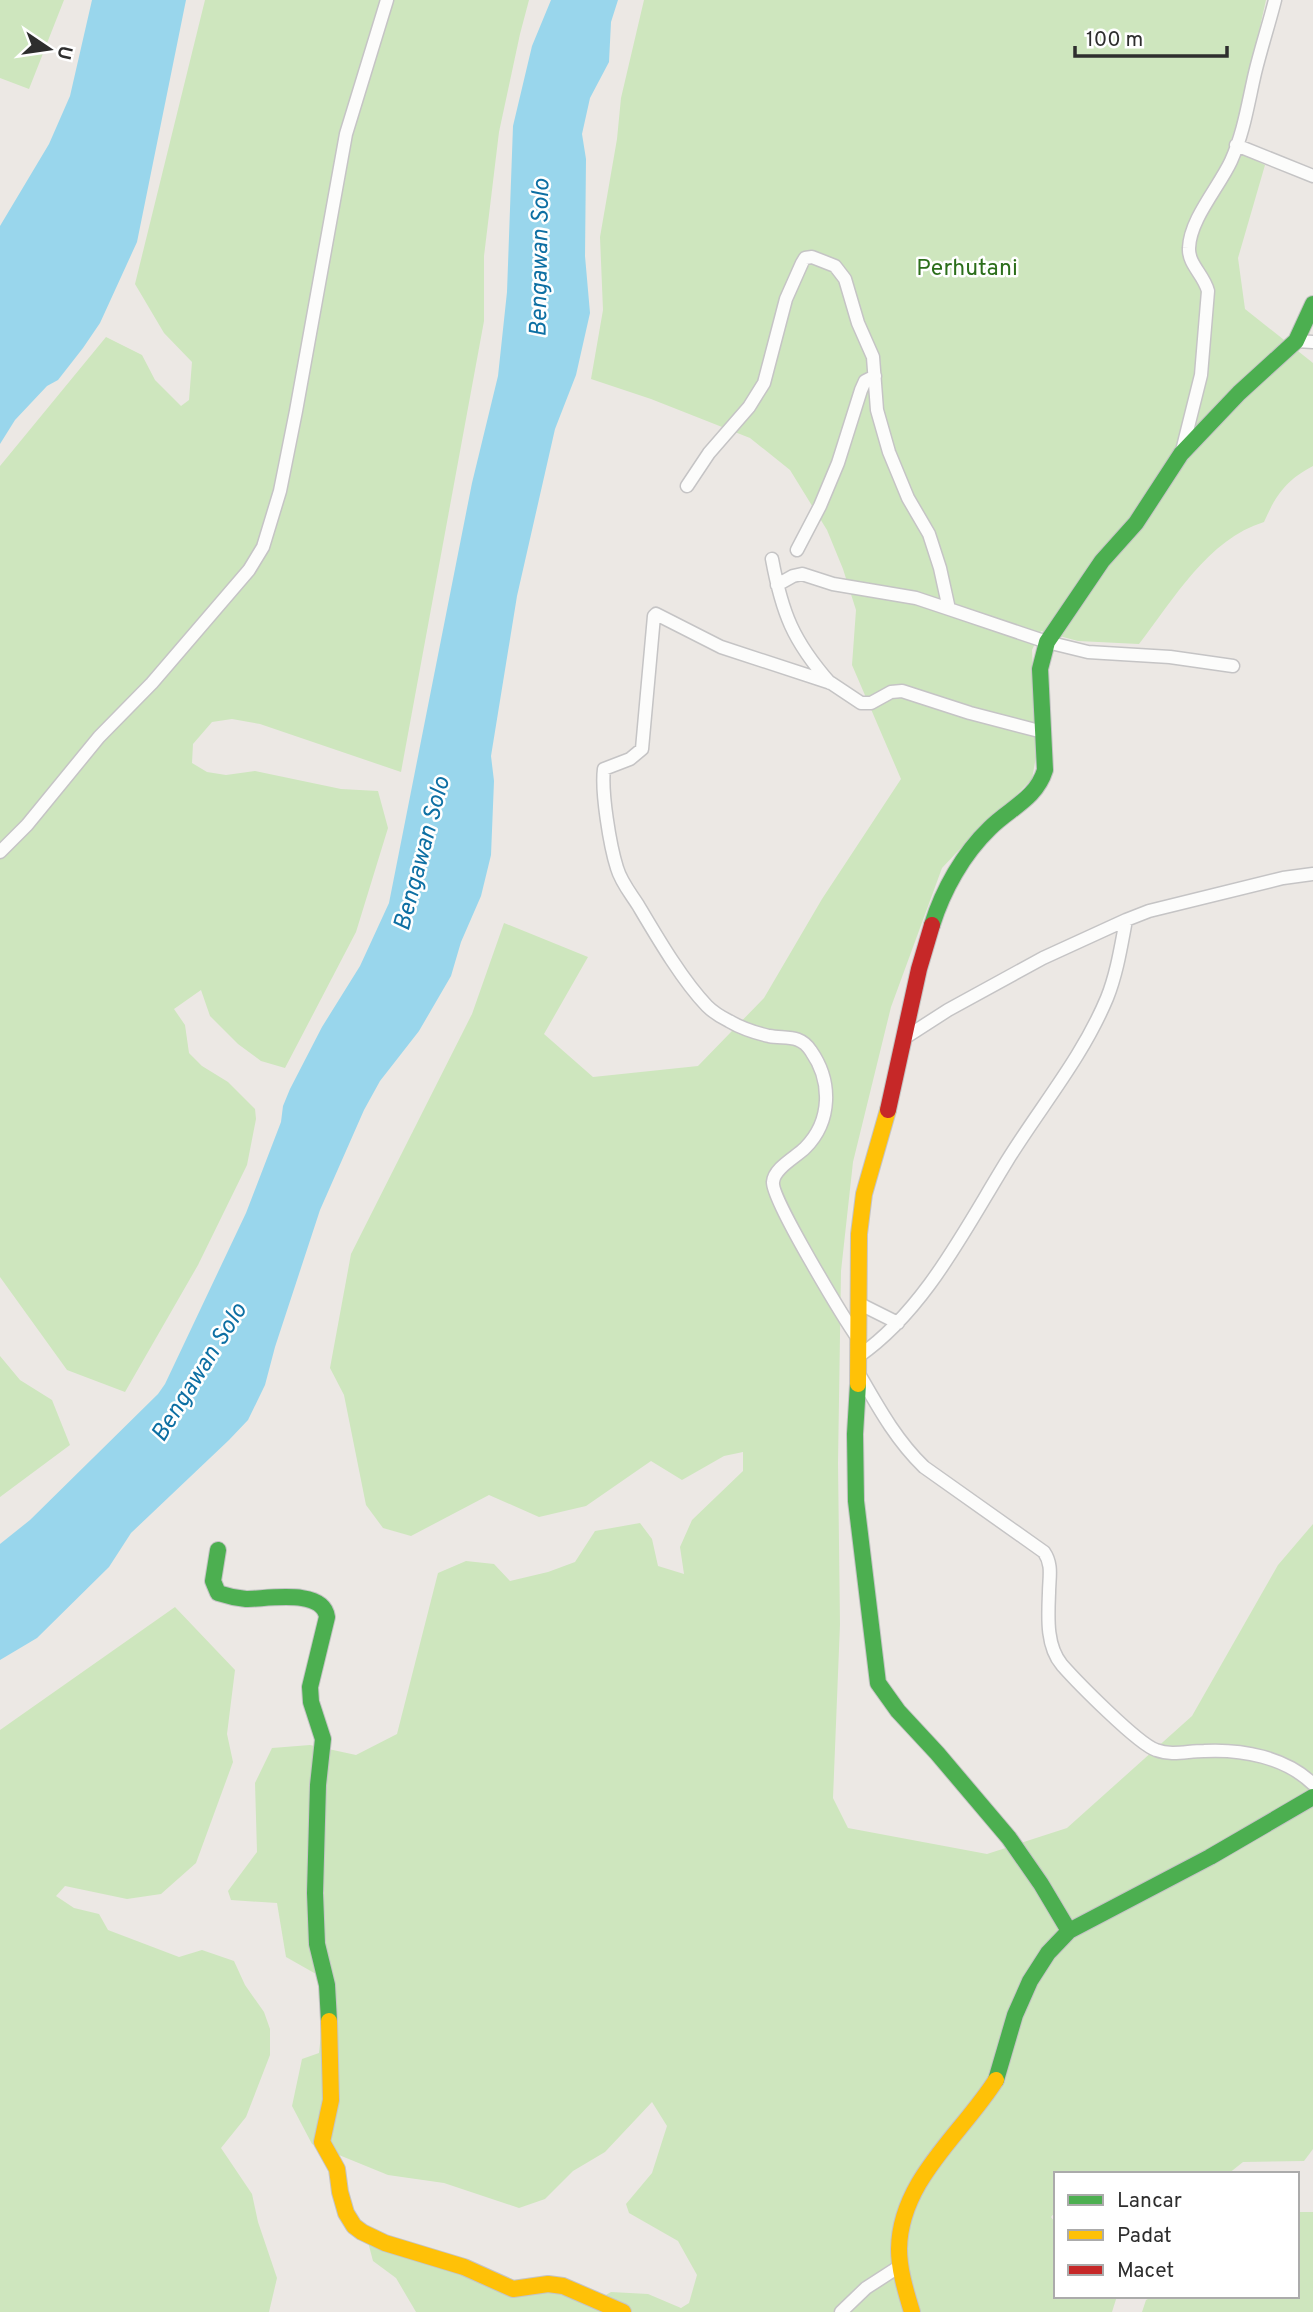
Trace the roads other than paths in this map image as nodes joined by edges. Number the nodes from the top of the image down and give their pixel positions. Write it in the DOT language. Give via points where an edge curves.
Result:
graph roads {
  1 [pos="387,0"];
  2 [pos="1275,0"];
  3 [pos="1236,145"];
  4 [pos="1313,176"];
  5 [pos="1313,304"];
  6 [pos="1296,341"];
  7 [pos="1313,342"];
  8 [pos="875,376"];
  9 [pos="1181,454"];
  10 [pos="688,486"];
  11 [pos="797,550"];
  12 [pos="772,559"];
  13 [pos="777,585"];
  14 [pos="949,609"];
  15 [pos="1047,642"];
  16 [pos="1233,666"];
  17 [pos="831,683"];
  18 [pos="1043,732"];
  19 [pos="0,852"];
  20 [pos="1313,874"];
  21 [pos="1126,920"];
  22 [pos="903,1039"];
  23 [pos="858,1303"];
  24 [pos="898,1323"];
  25 [pos="859,1348"];
  26 [pos="858,1373"];
  27 [pos="218,1550"];
  28 [pos="1313,1784"];
  29 [pos="1313,1797"];
  30 [pos="1069,1931"];
  31 [pos="900,2266"];
  32 [pos="623,2312"];
  33 [pos="841,2312"];
  34 [pos="912,2312"];
  1 -- 19 [label="street" via="346,134 280,491 262,547 249,570 152,683"];
  2 -- 3 [label="street"];
  3 -- 4 [label="street"];
  3 -- 9 [label="street" via="1189,242 1192,263 1208,291 1201,375"];
  5 -- 6 [label="street"];
  6 -- 7 [label="street"];
  6 -- 9 [label="street"];
  8 -- 10 [label="street" via="873,357 842,273 821,259 806,258 789,288 764,383"];
  8 -- 11 [label="street" via="865,381 838,463"];
  8 -- 14 [label="street" via="877,410 890,452 908,498 929,534"];
  9 -- 15 [label="street"];
  12 -- 13 [label="street"];
  13 -- 14 [label="street" via="802,574"];
  13 -- 17 [label="street" via="797,641"];
  14 -- 15 [label="street"];
  15 -- 16 [label="street" via="1099,654"];
  15 -- 18 [label="street" via="1040,669"];
  17 -- 18 [label="street" via="863,704 902,691"];
  17 -- 25 [label="street" via="721,647 656,614 642,749 603,771 619,873 695,992 711,1010 731,1022 770,1036 800,1039 821,1069 826,1107 820,1127 805,1148 777,1172 773,1185"];
  18 -- 22 [label="street" via="1041,783 971,848 937,909"];
  20 -- 21 [label="street"];
  21 -- 22 [label="street" via="1043,958"];
  21 -- 24 [label="street" via="1108,995 1070,1070 973,1220"];
  22 -- 23 [label="street" via="864,1194"];
  23 -- 24 [label="street"];
  23 -- 25 [label="street"];
  24 -- 25 [label="street" via="878,1342"];
  25 -- 26 [label="street"];
  26 -- 28 [label="street" via="892,1429 924,1467 1044,1552 1051,1566 1052,1648 1075,1679 1139,1739 1167,1753 1260,1756 1287,1766"];
  26 -- 30 [label="street" via="856,1501 878,1683 1001,1829 1042,1884"];
  27 -- 32 [label="street" via="213,1581 218,1593 302,1598 321,1604 326,1613 310,1687 323,1739 315,1893 317,1944 327,1985 331,2100 322,2137 337,2169 346,2213 354,2226 368,2235 464,2267 513,2289 563,2286"];
  29 -- 30 [label="street"];
  30 -- 31 [label="street" via="1030,1981 993,2087 908,2201 899,2236"];
  31 -- 33 [label="street" via="866,2288"];
  31 -- 34 [label="street"];
}
